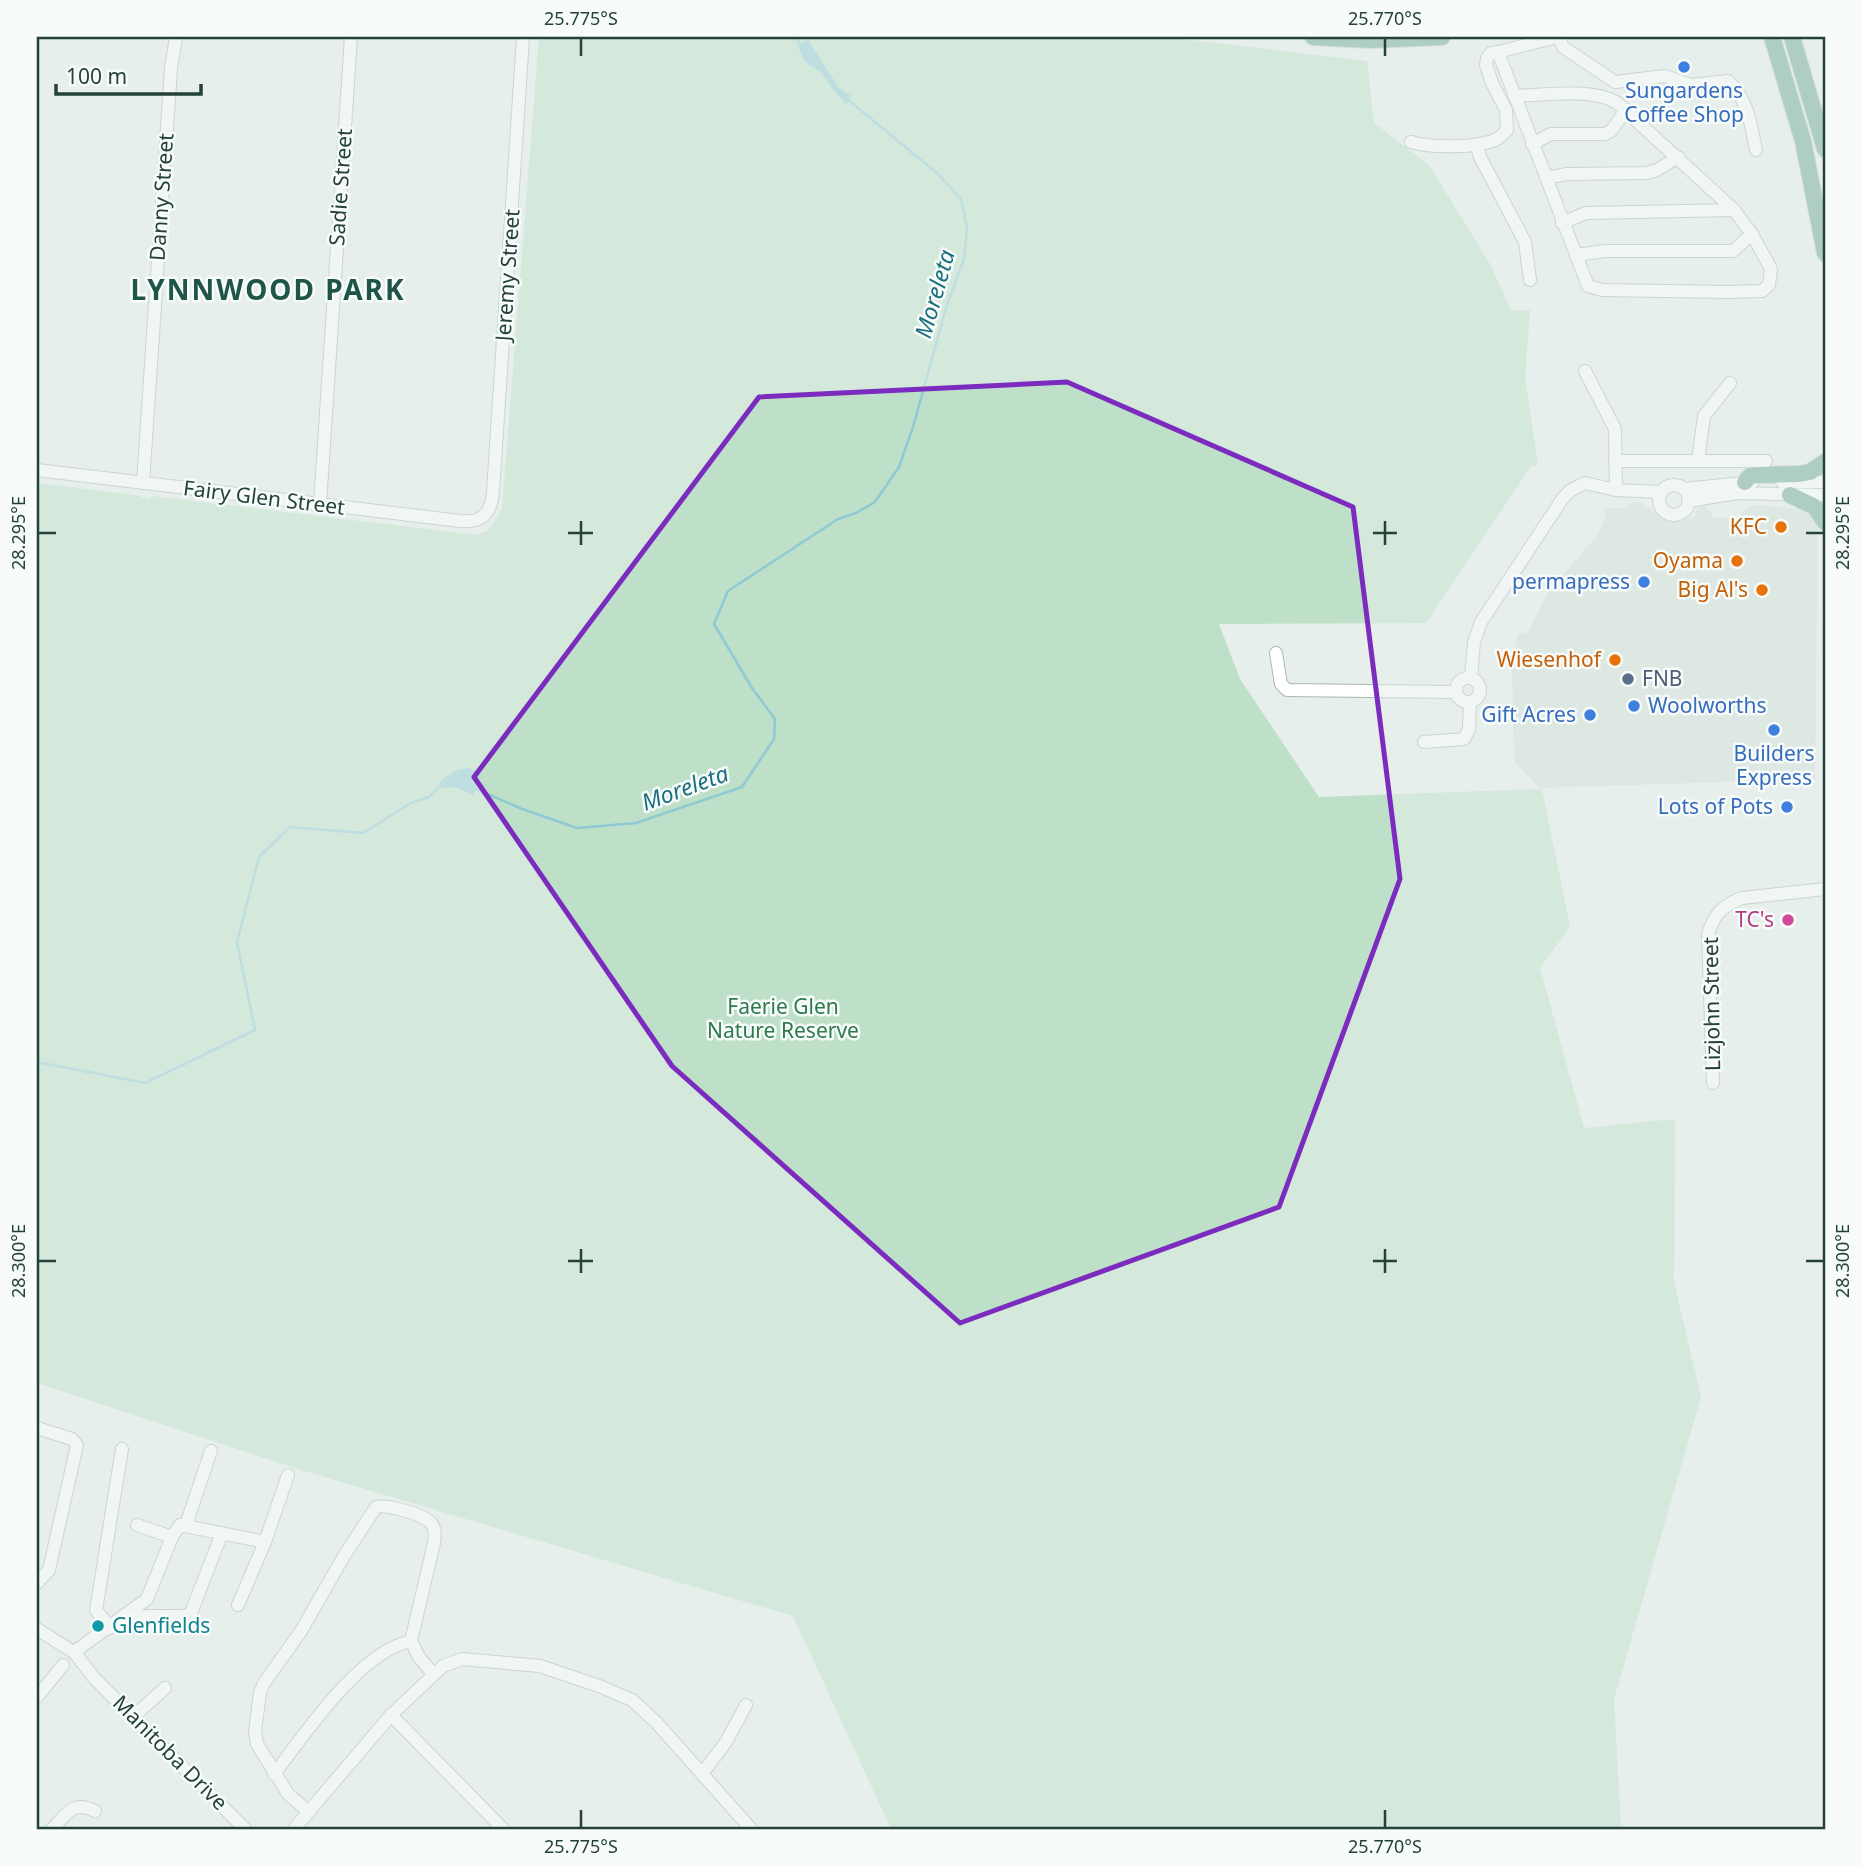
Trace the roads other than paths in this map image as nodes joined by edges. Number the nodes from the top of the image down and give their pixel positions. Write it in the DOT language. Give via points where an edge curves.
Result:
graph roads {
  1 [pos="176,37"];
  2 [pos="351,37"];
  3 [pos="523,37"];
  4 [pos="1312,37"];
  5 [pos="1442,37"];
  6 [pos="1558,37"];
  7 [pos="1772,37"];
  8 [pos="1791,37"];
  9 [pos="1498,51"];
  10 [pos="1514,96"];
  11 [pos="1626,110"];
  12 [pos="1411,142"];
  13 [pos="1476,144"];
  14 [pos="1532,144"];
  15 [pos="1825,149"];
  16 [pos="1756,150"];
  17 [pos="1678,157"];
  18 [pos="1546,178"];
  19 [pos="1734,209"];
  20 [pos="1562,223"];
  21 [pos="1752,234"];
  22 [pos="1825,253"];
  23 [pos="1576,255"];
  24 [pos="1531,281"];
  25 [pos="1585,371"];
  26 [pos="1730,383"];
  27 [pos="1615,461"];
  28 [pos="1698,461"];
  29 [pos="1766,461"];
  30 [pos="1825,462"];
  31 [pos="37,470"];
  32 [pos="1745,482"];
  33 [pos="1825,482"];
  34 [pos="143,483"];
  35 [pos="1616,490"];
  36 [pos="1634,492"];
  37 [pos="1661,492"];
  38 [pos="1686,495"];
  39 [pos="1790,495"];
  40 [pos="1825,495"];
  41 [pos="320,504"];
  42 [pos="1661,507"];
  43 [pos="488,512"];
  44 [pos="1825,522"];
  45 [pos="1276,653"];
  46 [pos="1471,678"];
  47 [pos="1455,692"];
  48 [pos="1470,702"];
  49 [pos="1424,742"];
  50 [pos="1825,890"];
  51 [pos="1713,1083"];
  52 [pos="37,1428"];
  53 [pos="122,1449"];
  54 [pos="211,1451"];
  55 [pos="288,1475"];
  56 [pos="137,1525"];
  57 [pos="186,1525"];
  58 [pos="222,1533"];
  59 [pos="172,1537"];
  60 [pos="265,1542"];
  61 [pos="37,1583"];
  62 [pos="238,1605"];
  63 [pos="125,1616"];
  64 [pos="110,1628"];
  65 [pos="42,1633"];
  66 [pos="411,1641"];
  67 [pos="70,1658"];
  68 [pos="433,1674"];
  69 [pos="165,1688"];
  70 [pos="37,1697"];
  71 [pos="746,1705"];
  72 [pos="391,1715"];
  73 [pos="134,1716"];
  74 [pos="274,1774"];
  75 [pos="702,1774"];
  76 [pos="95,1811"];
  77 [pos="309,1812"];
  78 [pos="52,1829"];
  79 [pos="244,1829"];
  80 [pos="294,1829"];
  81 [pos="503,1829"];
  82 [pos="751,1829"];
  1 -- 34 [label="street, Danny Street"];
  2 -- 41 [label="street, Sadie Street"];
  3 -- 43 [label="street, Jeremy Street" via="493,492"];
  4 -- 5 [label="main road"];
  6 -- 9 [label="street"];
  6 -- 16 [label="street" via="1570,52 1619,83 1665,76 1690,85 1728,81 1748,109"];
  7 -- 22 [label="main road" via="1803,141"];
  8 -- 15 [label="main road"];
  9 -- 10 [label="street"];
  9 -- 13 [label="street" via="1491,53 1486,65 1506,110 1507,130 1498,139"];
  10 -- 11 [label="street" via="1604,96"];
  10 -- 14 [label="street"];
  11 -- 14 [label="street" via="1605,134 1551,134"];
  11 -- 17 [label="street"];
  12 -- 13 [label="street"];
  13 -- 24 [label="street" via="1525,242"];
  14 -- 18 [label="street"];
  17 -- 18 [label="street" via="1647,173"];
  17 -- 19 [label="street"];
  18 -- 20 [label="street"];
  19 -- 20 [label="street" via="1586,213"];
  19 -- 21 [label="street"];
  20 -- 23 [label="street"];
  21 -- 23 [label="street" via="1734,251"];
  21 -- 23 [label="street" via="1771,269 1769,285 1762,291 1592,289"];
  25 -- 27 [label="street" via="1613,424"];
  26 -- 28 [label="street" via="1704,416"];
  27 -- 28 [label="street"];
  27 -- 35 [label="street"];
  28 -- 29 [label="street"];
  30 -- 32 [label="main road" via="1810,472 1758,475"];
  31 -- 34 [label="street, Fairy Glen Street"];
  32 -- 33 [label="street"];
  32 -- 38 [label="street"];
  34 -- 41 [label="street, Fairy Glen Street"];
  35 -- 36 [label="street"];
  35 -- 46 [label="street" via="1585,483 1563,498 1481,622"];
  36 -- 37 [label="street"];
  36 -- 42 [label="street"];
  37 -- 38 [label="street" via="1680,486"];
  37 -- 42 [label="street"];
  38 -- 39 [label="street"];
  38 -- 42 [label="street" via="1685,509 1678,514"];
  39 -- 40 [label="street"];
  39 -- 44 [label="main road" via="1815,507"];
  41 -- 43 [label="street, Fairy Glen Street" via="471,522"];
  45 -- 47 [label="street" via="1281,684 1287,690"];
  46 -- 47 [label="street" via="1460,681"];
  46 -- 48 [label="street" via="1480,691"];
  47 -- 48 [label="street" via="1462,701"];
  48 -- 49 [label="street" via="1464,739"];
  50 -- 51 [label="street, Lizjohn Street" via="1742,898 1716,914 1710,924"];
  52 -- 61 [label="street" via="72,1439 77,1445 49,1570"];
  53 -- 64 [label="street" via="96,1610"];
  54 -- 57 [label="street"];
  55 -- 60 [label="street"];
  56 -- 59 [label="street"];
  57 -- 58 [label="street"];
  57 -- 59 [label="street" via="180,1525"];
  58 -- 60 [label="street"];
  58 -- 63 [label="street" via="191,1613"];
  59 -- 63 [label="street" via="147,1600"];
  60 -- 62 [label="street"];
  63 -- 64 [label="street"];
  64 -- 67 [label="street"];
  65 -- 67 [label="street, Manitoba Drive"];
  66 -- 68 [label="street"];
  66 -- 74 [label="street" via="393,1646 362,1669"];
  66 -- 74 [label="street" via="434,1529 428,1520 387,1505 376,1507 264,1683 255,1737"];
  67 -- 70 [label="street"];
  67 -- 73 [label="street, Manitoba Drive"];
  68 -- 72 [label="street"];
  68 -- 75 [label="street" via="461,1659 527,1664 612,1691 642,1708"];
  69 -- 73 [label="street"];
  71 -- 75 [label="street"];
  72 -- 77 [label="street"];
  72 -- 81 [label="street"];
  73 -- 79 [label="street, Manitoba Drive"];
  74 -- 77 [label="street" via="295,1802"];
  75 -- 82 [label="street"];
  76 -- 78 [label="street" via="72,1808"];
  77 -- 80 [label="street"];
}
